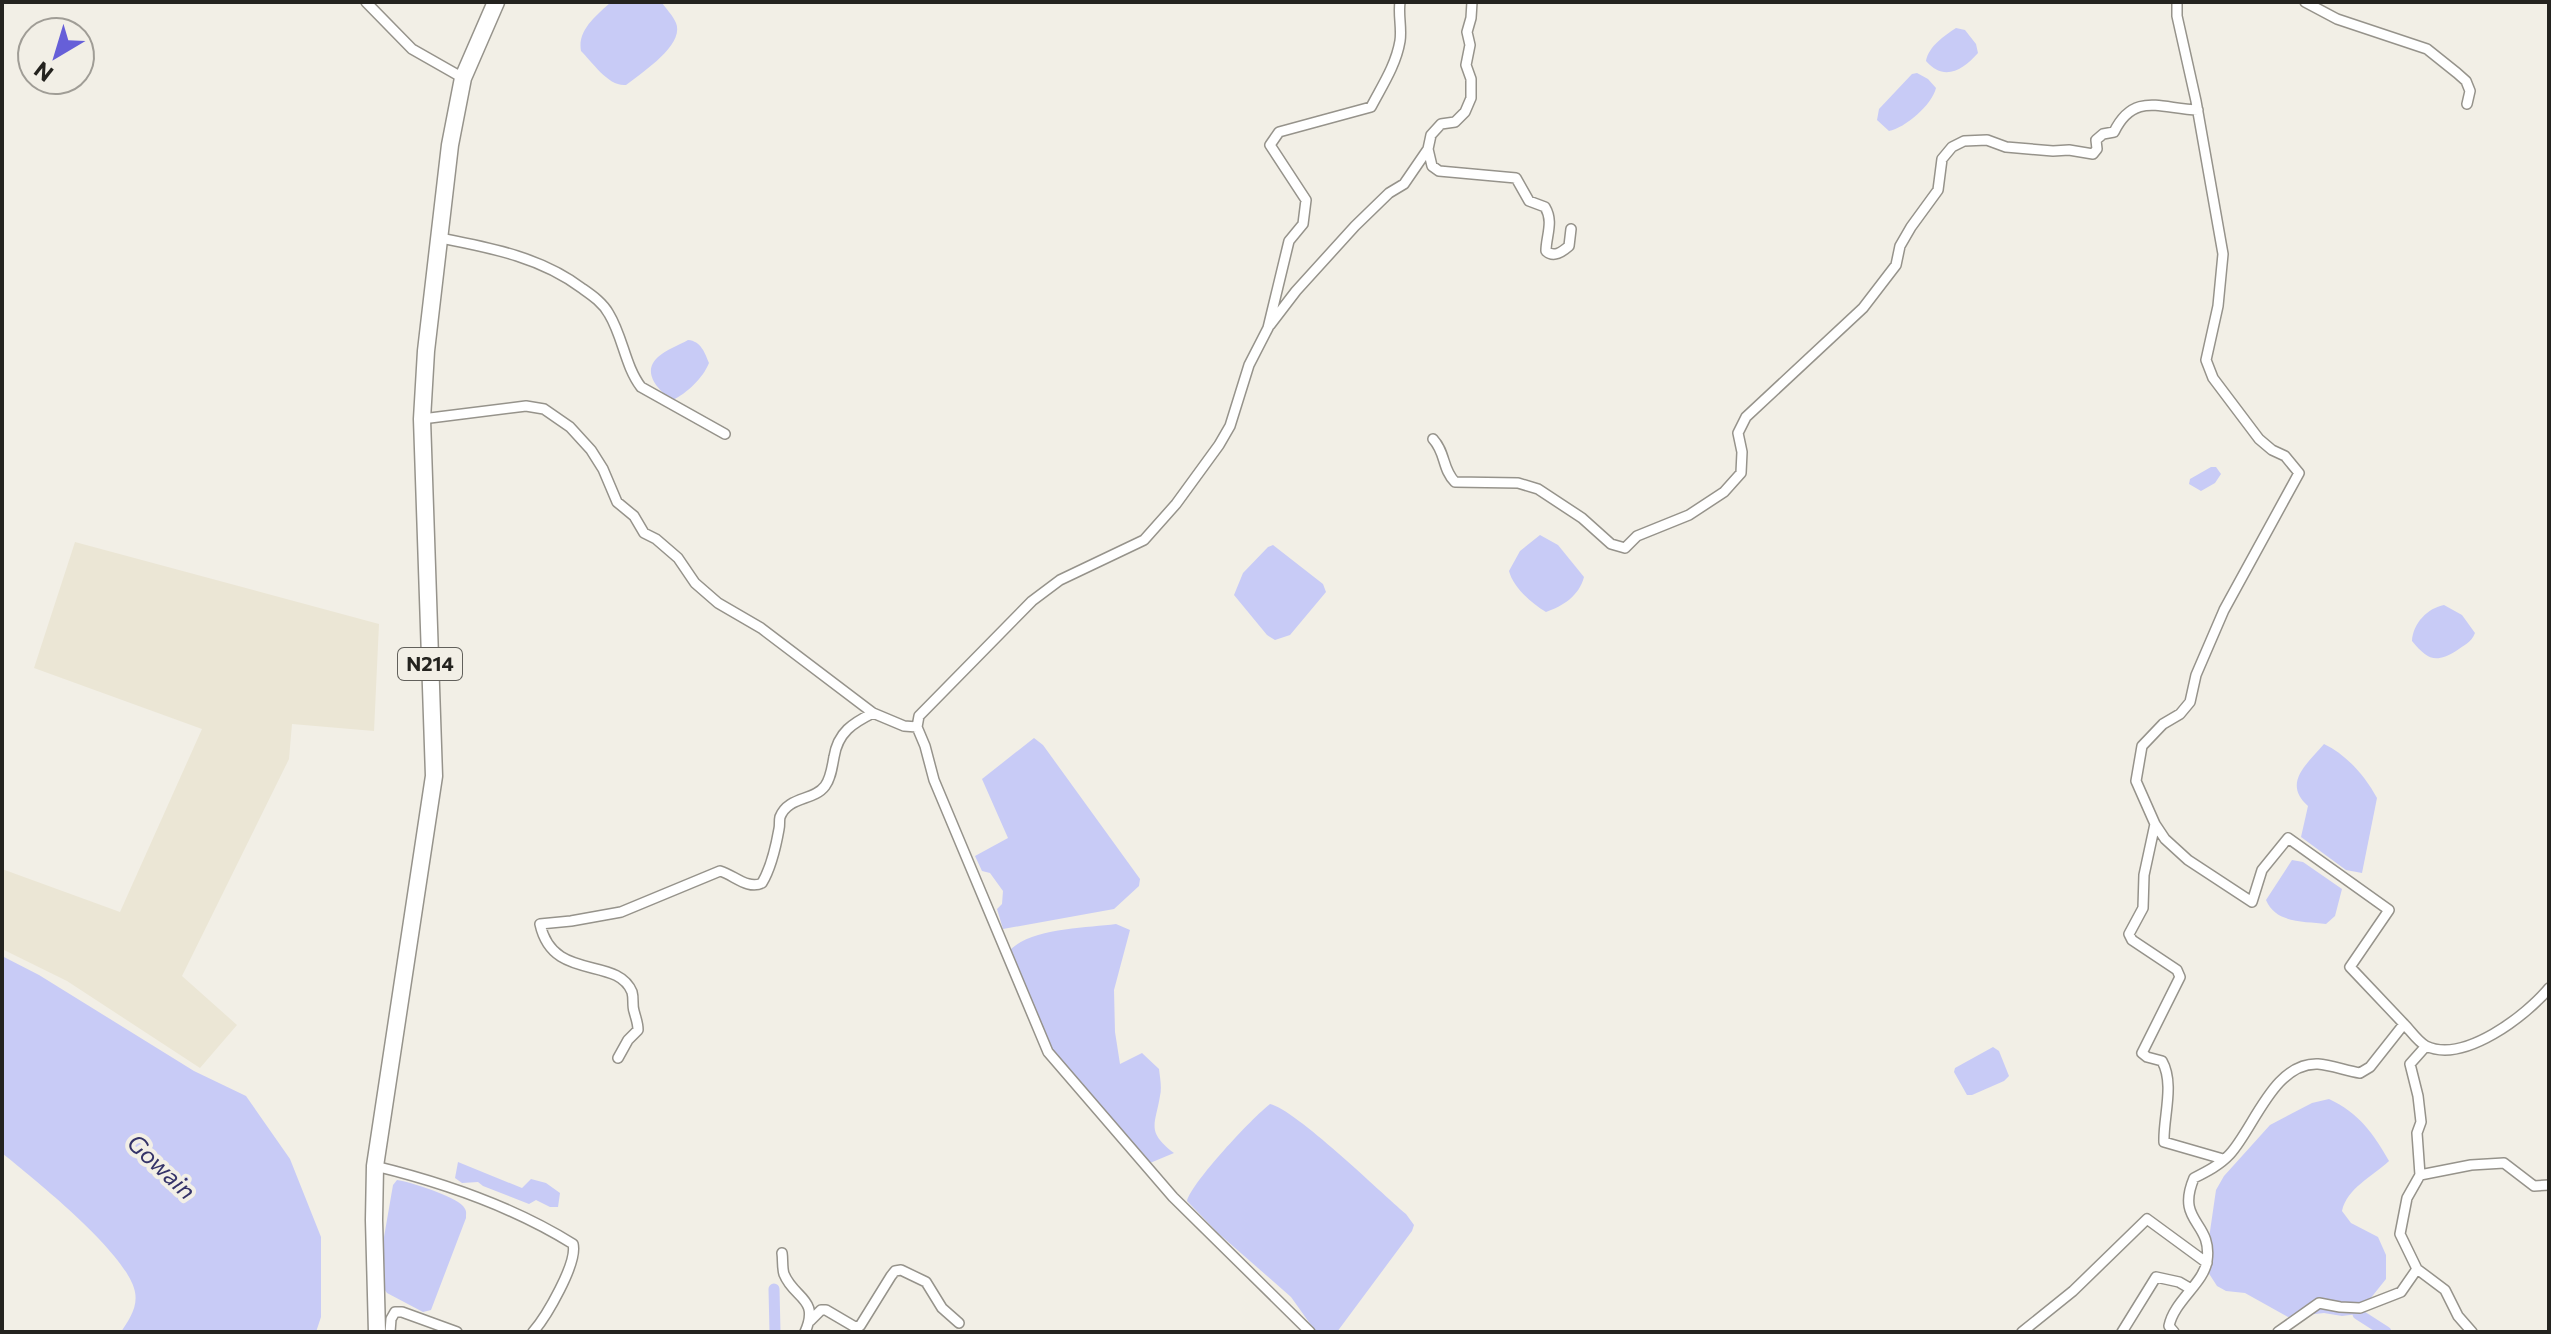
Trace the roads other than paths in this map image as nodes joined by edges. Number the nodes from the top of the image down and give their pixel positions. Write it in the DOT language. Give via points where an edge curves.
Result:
graph roads {
  1 [pos="366,2"];
  2 [pos="496,2"];
  3 [pos="1400,2"];
  4 [pos="1472,2"];
  5 [pos="2177,2"];
  6 [pos="2305,2"];
  7 [pos="463,78"];
  8 [pos="2467,104"];
  9 [pos="2198,110"];
  10 [pos="1428,149"];
  11 [pos="1571,229"];
  12 [pos="440,238"];
  13 [pos="1268,328"];
  14 [pos="422,419"];
  15 [pos="725,434"];
  16 [pos="1433,439"];
  17 [pos="873,713"];
  18 [pos="917,727"];
  19 [pos="2155,824"];
  20 [pos="2549,988"];
  21 [pos="2404,1024"];
  22 [pos="2426,1046"];
  23 [pos="618,1058"];
  24 [pos="2223,1159"];
  25 [pos="375,1166"];
  26 [pos="2420,1175"];
  27 [pos="2549,1185"];
  28 [pos="782,1253"];
  29 [pos="2207,1263"];
  30 [pos="2417,1269"];
  31 [pos="2191,1289"];
  32 [pos="810,1321"];
  33 [pos="959,1323"];
  34 [pos="377,1332"];
  35 [pos="390,1332"];
  36 [pos="457,1332"];
  37 [pos="533,1332"];
  38 [pos="805,1332"];
  39 [pos="1310,1332"];
  40 [pos="2022,1332"];
  41 [pos="2122,1332"];
  42 [pos="2174,1332"];
  43 [pos="2278,1332"];
  44 [pos="2472,1332"];
  1 -- 7 [label="street" via="412,49"];
  2 -- 7 [label="highway, N214"];
  3 -- 13 [label="street" via="1401,39 1392,70 1371,107 1279,132 1270,145 1306,200 1303,224 1289,241"];
  4 -- 10 [label="street" via="1466,65 1471,98 1455,122 1441,124 1431,135"];
  5 -- 9 [label="street"];
  6 -- 8 [label="street" via="2337,19 2427,49 2466,81"];
  7 -- 12 [label="highway, N214"];
  9 -- 16 [label="street" via="2136,107 2123,115 2114,132 2096,140 2093,154 2006,147 1987,140 1952,147 1942,159 1938,190 1900,246 1896,265 1863,308 1746,417 1738,433 1741,473 1724,492 1689,515 1637,536 1625,548 1611,544 1538,489 1518,483 1455,482"];
  9 -- 19 [label="street" via="2223,254 2206,360 2213,378 2259,439 2299,473 2224,610 2190,702 2142,746 2136,781"];
  10 -- 11 [label="street" via="1432,166 1439,171 1516,178 1529,201 1549,213 1549,254 1569,246"];
  10 -- 13 [label="street" via="1404,184 1355,226"];
  12 -- 14 [label="highway, N214"];
  12 -- 15 [label="street" via="500,249 569,278 608,312 641,387"];
  13 -- 18 [label="street" via="1249,365 1230,426 1176,504 1144,540 1060,580 1032,601 919,716"];
  14 -- 17 [label="street" via="526,406 544,409 591,450 617,502 644,533 678,558 695,583"];
  14 -- 25 [label="highway, N214" via="434,776"];
  17 -- 18 [label="street"];
  17 -- 23 [label="street" via="842,734 819,793 797,800 781,816 762,883 751,885 720,871 621,912 540,924 554,953 615,976 632,992 638,1030"];
  18 -- 39 [label="street" via="934,780 1048,1052 1173,1197"];
  19 -- 21 [label="street" via="2188,860 2252,902 2262,870 2288,838 2389,910 2350,967"];
  19 -- 24 [label="street" via="2143,908 2129,934 2180,977 2142,1053 2162,1061 2165,1068 2164,1142"];
  20 -- 22 [label="street" via="2496,1034 2454,1050"];
  21 -- 22 [label="street"];
  21 -- 24 [label="street" via="2360,1073 2316,1064 2290,1072"];
  22 -- 26 [label="street" via="2410,1064 2421,1122"];
  24 -- 29 [label="street" via="2194,1178 2187,1194 2189,1214 2206,1237"];
  25 -- 34 [label="highway, N214"];
  25 -- 37 [label="street" via="490,1201 573,1244 571,1262"];
  26 -- 27 [label="street" via="2504,1163 2534,1186"];
  26 -- 30 [label="street" via="2407,1198 2400,1234"];
  28 -- 32 [label="street" via="785,1275 809,1305"];
  29 -- 31 [label="street"];
  29 -- 40 [label="street" via="2147,1219"];
  30 -- 43 [label="street" via="2401,1292 2360,1308 2319,1303"];
  30 -- 44 [label="street" via="2445,1290"];
  31 -- 41 [label="street" via="2156,1277"];
  31 -- 42 [label="street" via="2171,1314"];
  32 -- 33 [label="street" via="826,1310 860,1326 891,1276 901,1270 926,1282"];
  32 -- 38 [label="street"];
  35 -- 36 [label="street" via="395,1312 402,1312"];
}
